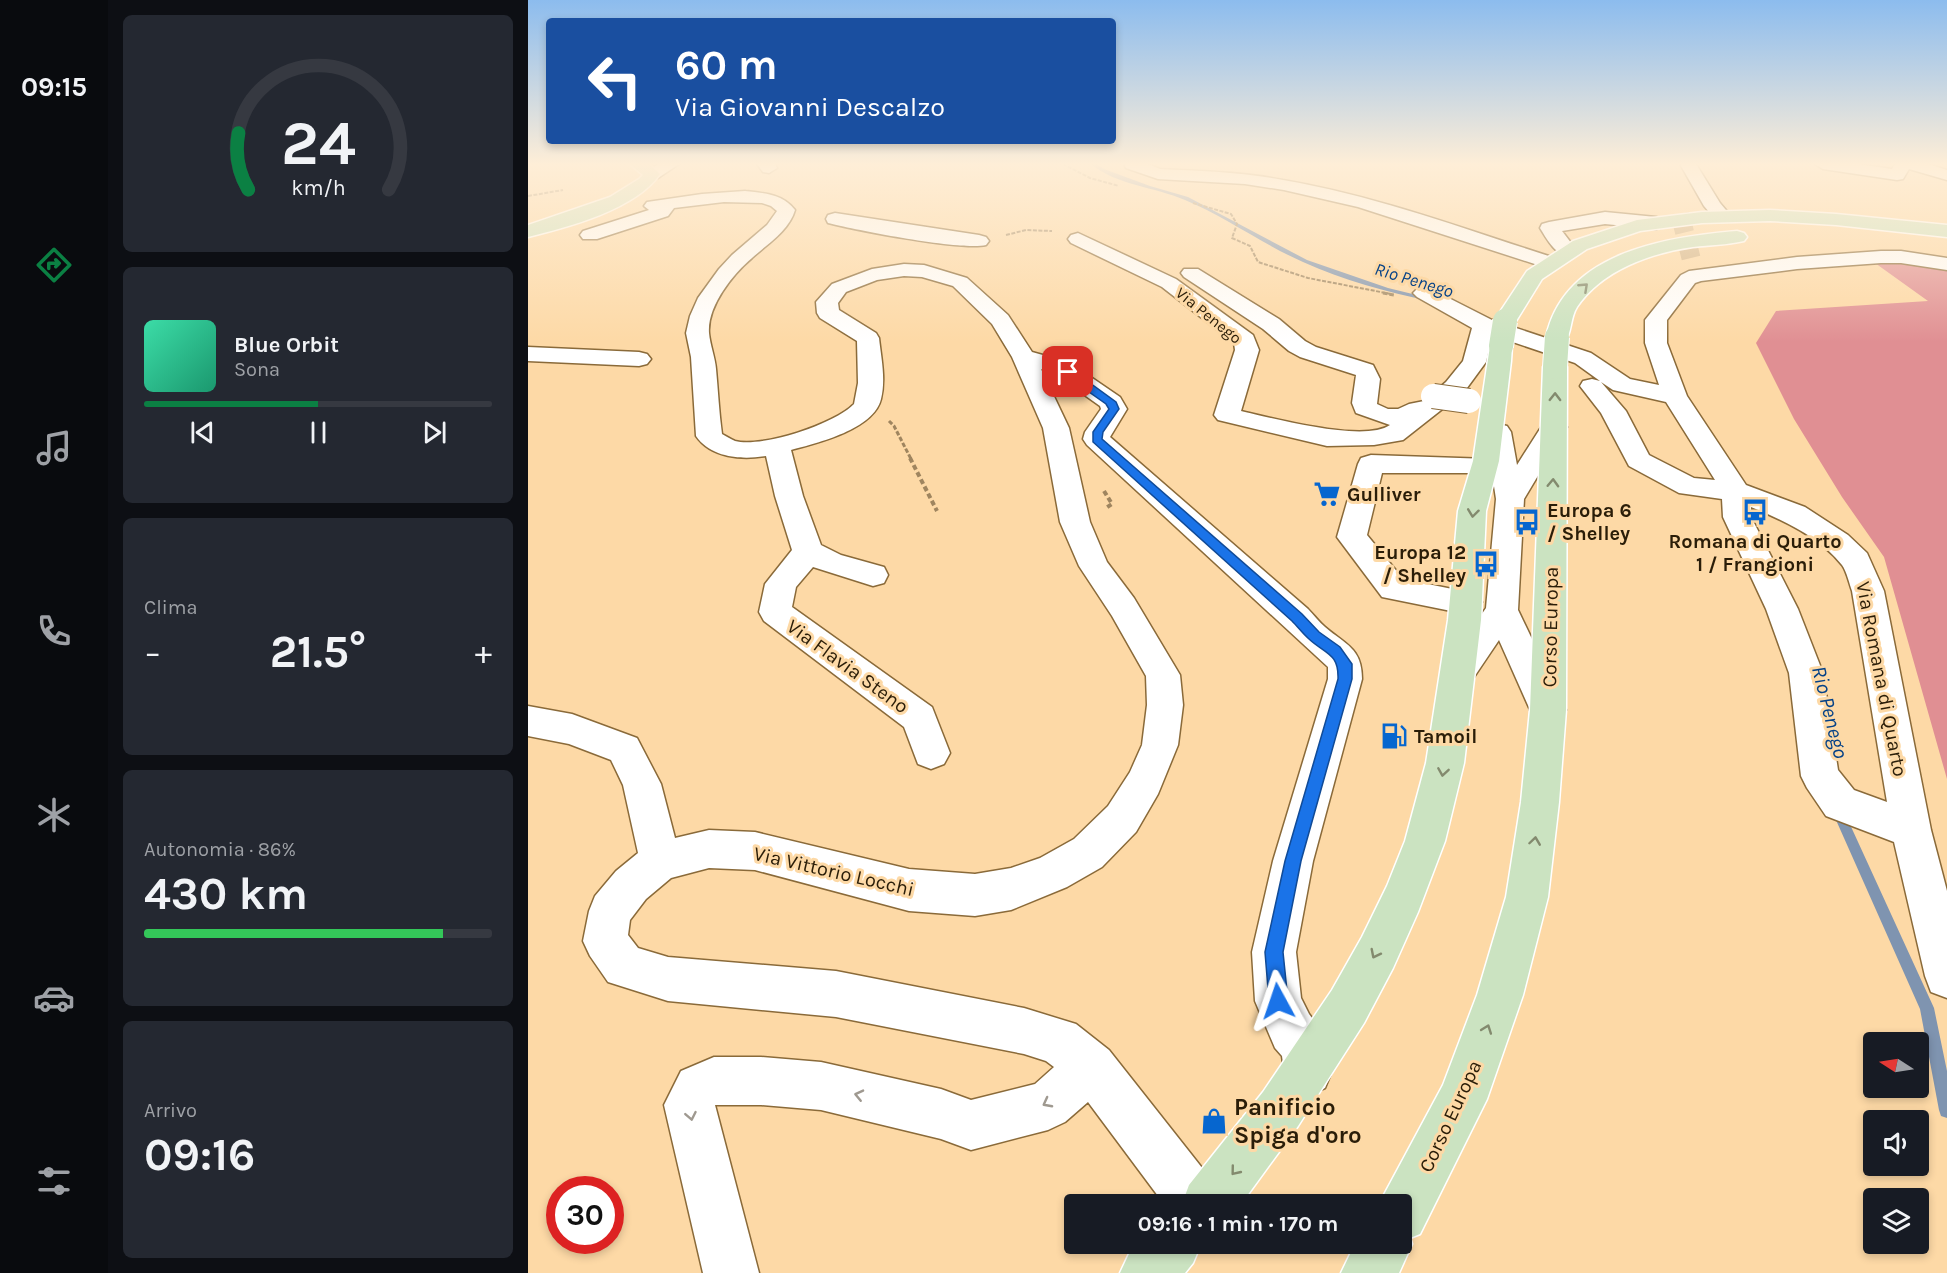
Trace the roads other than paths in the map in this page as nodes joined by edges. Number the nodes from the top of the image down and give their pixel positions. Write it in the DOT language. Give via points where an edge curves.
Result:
graph roads {
  1 [pos="549,223"];
  2 [pos="626,223"];
  3 [pos="778,223"];
  4 [pos="861,223"];
  5 [pos="1437,223"];
  6 [pos="1575,223"];
  7 [pos="1654,223"];
  8 [pos="1874,223"];
  9 [pos="528,231"];
  10 [pos="1947,231"];
  11 [pos="590,235"];
  12 [pos="1792,236"];
  13 [pos="1760,237"];
  14 [pos="1078,239"];
  15 [pos="979,241"];
  16 [pos="1926,244"];
  17 [pos="1947,248"];
  18 [pos="1560,257"];
  19 [pos="1947,264"];
  20 [pos="1191,273"];
  21 [pos="1424,293"];
  22 [pos="1495,323"];
  23 [pos="1021,351"];
  24 [pos="528,354"];
  25 [pos="639,359"];
  26 [pos="1592,386"];
  27 [pos="1675,396"];
  28 [pos="1469,401"];
  29 [pos="1554,427"];
  30 [pos="777,445"];
  31 [pos="1485,466"];
  32 [pos="1736,490"];
  33 [pos="1510,499"];
  34 [pos="808,552"];
  35 [pos="873,575"];
  36 [pos="1466,602"];
  37 [pos="1502,610"];
  38 [pos="1458,673"];
  39 [pos="1548,710"];
  40 [pos="528,721"];
  41 [pos="931,753"];
  42 [pos="1911,830"];
  43 [pos="660,861"];
  44 [pos="1947,976"];
  45 [pos="1092,1067"];
  46 [pos="1308,1071"];
  47 [pos="1189,1194"];
  48 [pos="1216,1194"];
  49 [pos="1412,1194"];
  50 [pos="1165,1254"];
  51 [pos="1379,1254"];
  52 [pos="731,1273"];
  53 [pos="1148,1273"];
  54 [pos="1369,1273"];
  1 -- 9 [label="main road"];
  2 -- 11 [label="street"];
  3 -- 30 [label="street" via="718,286 697,328 709,436 733,449"];
  4 -- 15 [label="street"];
  5 -- 18 [label="street"];
  6 -- 18 [label="street" via="1549,228"];
  7 -- 18 [label="main road" via="1623,230"];
  8 -- 10 [label="main road"];
  12 -- 16 [label="main road" via="1845,236"];
  29 -- 13 [label="main road, Corso Europa, one-way, bridge" via="1560,320 1581,289 1641,253 1706,239"];
  14 -- 28 [label="street, Via Penego" via="1169,283 1245,340 1247,350 1227,415 1327,438 1374,437 1394,434 1433,406"];
  16 -- 17 [label="street"];
  18 -- 22 [label="main road" via="1532,277"];
  19 -- 27 [label="street" via="1881,257 1693,267 1656,320 1656,343"];
  20 -- 28 [label="street" via="1271,324 1297,346 1365,370 1369,380 1364,404 1369,411 1392,418"];
  21 -- 22 [label="street"];
  22 -- 27 [label="street" via="1583,358 1622,385"];
  22 -- 28 [label="street, Via Penego" via="1474,362"];
  22 -- 28 [label="main road, bridge" via="1501,346"];
  23 -- 30 [label="street" via="1000,320 970,290 949,277 904,270 853,281 829,297 826,308 832,317 868,338 869,397 865,408 841,424"];
  23 -- 43 [label="street, Via Vittorio Locchi" via="1056,428 1076,522 1094,566 1163,675 1165,705 1160,745 1146,782 1122,819 1088,853 1052,873 1011,889 975,895 909,890 755,850 709,849"];
  23 -- 46 [label="street" via="1047,360 1111,402 1114,409 1096,439 1345,664 1345,679 1293,861 1274,952 1278,1001 1304,1047"];
  24 -- 25 [label="street"];
  26 -- 32 [label="street, Via Romana di Quarto" via="1613,411 1638,460 1689,487"];
  27 -- 32 [label="street"];
  28 -- 31 [label="main road"];
  28 -- 33 [label="street"];
  29 -- 33 [label="street"];
  39 -- 29 [label="main road, Corso Europa, one-way"];
  30 -- 34 [label="street"];
  31 -- 36 [label="main road, one-way" via="1472,508"];
  31 -- 36 [label="street" via="1371,464 1352,537 1393,589"];
  32 -- 42 [label="street" via="1737,517 1782,609 1806,673 1821,776 1840,803"];
  32 -- 42 [label="street, Via Romana di Quarto" via="1795,514 1837,542 1856,561 1868,591"];
  33 -- 37 [label="street"];
  34 -- 35 [label="street"];
  34 -- 41 [label="street, Via Flavia Steno" via="781,584 775,612 919,718"];
  36 -- 38 [label="main road"];
  37 -- 38 [label="street"];
  37 -- 39 [label="street"];
  38 -- 46 [label="main road, one-way" via="1442,782 1429,830 1365,972"];
  49 -- 39 [label="main road, Corso Europa, one-way" via="1462,1099 1500,995 1527,897"];
  40 -- 43 [label="street" via="572,729 624,749 642,784"];
  42 -- 44 [label="street, Via Romana di Quarto"];
  43 -- 45 [label="street, Via Vittorio Locchi" via="631,885 609,911 605,941 624,966 668,979 837,994 1024,1031 1059,1041"];
  45 -- 47 [label="street, Via Vittorio Locchi"];
  45 -- 52 [label="street, one-way" via="1048,1106 971,1125 941,1114 821,1086 714,1081 698,1088 689,1105"];
  46 -- 48 [label="main road, one-way"];
  50 -- 53 [label="main road"];
  51 -- 54 [label="main road"];
}
